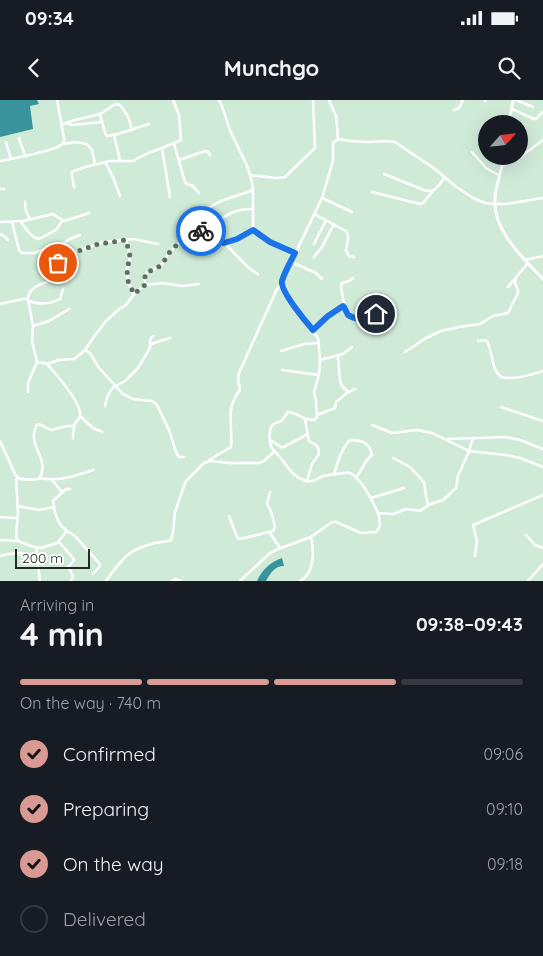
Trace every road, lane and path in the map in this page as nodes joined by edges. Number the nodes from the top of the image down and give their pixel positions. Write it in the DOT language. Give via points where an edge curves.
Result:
graph roads {
  1 [pos="57,100"];
  2 [pos="173,100"];
  3 [pos="219,100"];
  4 [pos="313,100"];
  5 [pos="328,100"];
  6 [pos="463,100"];
  7 [pos="513,100"];
  8 [pos="516,100"];
  9 [pos="533,107"];
  10 [pos="512,109"];
  11 [pos="454,110"];
  12 [pos="543,112"];
  13 [pos="100,114"];
  14 [pos="511,115"];
  15 [pos="102,122"];
  16 [pos="66,123"];
  17 [pos="148,124"];
  18 [pos="61,125"];
  19 [pos="132,130"];
  20 [pos="114,135"];
  21 [pos="19,138"];
  22 [pos="338,139"];
  23 [pos="543,140"];
  24 [pos="6,142"];
  25 [pos="62,144"];
  26 [pos="174,144"];
  27 [pos="162,148"];
  28 [pos="528,151"];
  29 [pos="472,152"];
  30 [pos="210,155"];
  31 [pos="25,156"];
  32 [pos="10,159"];
  33 [pos="120,160"];
  34 [pos="179,160"];
  35 [pos="0,161"];
  36 [pos="105,162"];
  37 [pos="95,164"];
  38 [pos="503,165"];
  39 [pos="384,174"];
  40 [pos="250,175"];
  41 [pos="500,176"];
  42 [pos="444,178"];
  43 [pos="74,188"];
  44 [pos="253,190"];
  45 [pos="433,191"];
  46 [pos="372,192"];
  47 [pos="199,193"];
  48 [pos="120,196"];
  49 [pos="170,197"];
  50 [pos="322,198"];
  51 [pos="543,198"];
  52 [pos="25,202"];
  53 [pos="495,204"];
  54 [pos="253,209"];
  55 [pos="352,212"];
  56 [pos="89,213"];
  57 [pos="314,214"];
  58 [pos="30,220"];
  59 [pos="326,220"];
  60 [pos="62,221"];
  61 [pos="0,222"];
  62 [pos="12,222"];
  63 [pos="21,222"];
  64 [pos="334,224"];
  65 [pos="206,230"];
  66 [pos="253,230"];
  67 [pos="0,234"];
  68 [pos="80,235"];
  69 [pos="8,240"];
  70 [pos="126,240"];
  71 [pos="224,243"];
  72 [pos="158,244"];
  73 [pos="314,244"];
  74 [pos="295,253"];
  75 [pos="543,256"];
  76 [pos="314,257"];
  77 [pos="354,257"];
  78 [pos="527,261"];
  79 [pos="291,262"];
  80 [pos="258,274"];
  81 [pos="516,277"];
  82 [pos="353,278"];
  83 [pos="322,279"];
  84 [pos="543,279"];
  85 [pos="199,284"];
  86 [pos="145,285"];
  87 [pos="281,285"];
  88 [pos="508,287"];
  89 [pos="64,289"];
  90 [pos="134,294"];
  91 [pos="28,300"];
  92 [pos="0,304"];
  93 [pos="344,307"];
  94 [pos="69,309"];
  95 [pos="376,314"];
  96 [pos="33,326"];
  97 [pos="313,330"];
  98 [pos="153,336"];
  99 [pos="170,338"];
  100 [pos="478,341"];
  101 [pos="319,343"];
  102 [pos="151,344"];
  103 [pos="352,346"];
  104 [pos="85,350"];
  105 [pos="281,351"];
  106 [pos="405,352"];
  107 [pos="338,356"];
  108 [pos="320,360"];
  109 [pos="37,362"];
  110 [pos="46,363"];
  111 [pos="282,370"];
  112 [pos="543,370"];
  113 [pos="319,375"];
  114 [pos="115,386"];
  115 [pos="355,390"];
  116 [pos="28,392"];
  117 [pos="347,393"];
  118 [pos="105,406"];
  119 [pos="501,407"];
  120 [pos="317,414"];
  121 [pos="80,416"];
  122 [pos="305,419"];
  123 [pos="543,422"];
  124 [pos="372,425"];
  125 [pos="74,426"];
  126 [pos="102,432"];
  127 [pos="308,433"];
  128 [pos="74,438"];
  129 [pos="473,438"];
  130 [pos="447,439"];
  131 [pos="270,440"];
  132 [pos="0,441"];
  133 [pos="543,449"];
  134 [pos="275,451"];
  135 [pos="469,451"];
  136 [pos="184,457"];
  137 [pos="393,458"];
  138 [pos="207,462"];
  139 [pos="543,467"];
  140 [pos="93,470"];
  141 [pos="334,475"];
  142 [pos="18,478"];
  143 [pos="40,478"];
  144 [pos="356,478"];
  145 [pos="52,480"];
  146 [pos="307,481"];
  147 [pos="70,488"];
  148 [pos="404,488"];
  149 [pos="270,492"];
  150 [pos="63,493"];
  151 [pos="543,495"];
  152 [pos="371,498"];
  153 [pos="428,505"];
  154 [pos="17,506"];
  155 [pos="54,508"];
  156 [pos="378,513"];
  157 [pos="229,516"];
  158 [pos="0,517"];
  159 [pos="17,518"];
  160 [pos="67,531"];
  161 [pos="270,532"];
  162 [pos="526,535"];
  163 [pos="311,537"];
  164 [pos="0,540"];
  165 [pos="18,541"];
  166 [pos="59,542"];
  167 [pos="36,547"];
  168 [pos="280,548"];
  169 [pos="543,548"];
  170 [pos="21,553"];
  171 [pos="0,556"];
  172 [pos="475,556"];
  173 [pos="543,564"];
  174 [pos="93,574"];
  175 [pos="40,581"];
  176 [pos="71,581"];
  177 [pos="106,581"];
  178 [pos="172,581"];
  179 [pos="181,581"];
  180 [pos="240,581"];
  181 [pos="300,581"];
  182 [pos="528,581"];
  1 -- 18 [label="street"];
  2 -- 26 [label="street" via="180,115 181,138"];
  3 -- 40 [label="street"];
  4 -- 40 [label="street" via="315,148 285,177"];
  5 -- 22 [label="street" via="336,116"];
  6 -- 11 [label="street"];
  7 -- 10 [label="street"];
  8 -- 9 [label="street"];
  10 -- 12 [label="street" via="534,119"];
  10 -- 14 [label="street"];
  13 -- 15 [label="street"];
  13 -- 16 [label="street"];
  13 -- 19 [label="street" via="119,104 128,116"];
  15 -- 16 [label="street"];
  15 -- 20 [label="street" via="106,136"];
  16 -- 18 [label="street"];
  17 -- 19 [label="street"];
  18 -- 25 [label="street"];
  19 -- 20 [label="street"];
  20 -- 33 [label="street"];
  21 -- 31 [label="street"];
  22 -- 42 [label="street" via="395,142"];
  22 -- 50 [label="street" via="333,144 333,161"];
  23 -- 28 [label="street"];
  24 -- 32 [label="street"];
  25 -- 31 [label="street"];
  25 -- 37 [label="street" via="87,144"];
  26 -- 27 [label="street"];
  26 -- 34 [label="street"];
  27 -- 33 [label="street" via="130,162"];
  27 -- 49 [label="street"];
  29 -- 41 [label="street" via="486,168"];
  30 -- 34 [label="street" via="205,150"];
  31 -- 32 [label="street"];
  32 -- 35 [label="street"];
  33 -- 36 [label="street"];
  34 -- 47 [label="street" via="186,184 194,186"];
  36 -- 37 [label="street"];
  36 -- 48 [label="street"];
  37 -- 43 [label="street" via="72,172"];
  38 -- 41 [label="street"];
  39 -- 45 [label="street"];
  40 -- 44 [label="street"];
  41 -- 53 [label="street"];
  42 -- 45 [label="street"];
  42 -- 53 [label="street" via="473,198"];
  44 -- 54 [label="street"];
  44 -- 65 [label="street" via="209,208 204,216"];
  45 -- 46 [label="street" via="423,204"];
  50 -- 55 [label="street"];
  50 -- 57 [label="street"];
  51 -- 53 [label="street"];
  52 -- 58 [label="street"];
  53 -- 78 [label="street" via="504,233"];
  54 -- 65 [label="street" via="235,211"];
  54 -- 66 [label="street"];
  56 -- 60 [label="street"];
  57 -- 59 [label="street"];
  57 -- 74 [label="street"];
  58 -- 60 [label="street" via="54,214"];
  58 -- 63 [label="street"];
  59 -- 64 [label="street"];
  59 -- 73 [label="street"];
  60 -- 63 [label="street" via="56,230 40,239 35,238"];
  61 -- 62 [label="street"];
  62 -- 63 [label="street"];
  62 -- 68 [label="street" via="22,253 57,247"];
  64 -- 76 [label="street"];
  64 -- 77 [label="street" via="348,233 346,251"];
  65 -- 71 [label="street"];
  65 -- 86 [label="street" via="188,237 174,248 161,265 147,274"];
  66 -- 71 [label="street"];
  66 -- 74 [label="street"];
  67 -- 69 [label="street"];
  70 -- 72 [label="street"];
  70 -- 90 [label="street" via="130,256 128,281"];
  70 -- 91 [label="street" via="98,244 59,259 57,278 31,290"];
  71 -- 80 [label="street"];
  74 -- 79 [label="street"];
  75 -- 78 [label="street"];
  78 -- 81 [label="street"];
  78 -- 84 [label="street"];
  79 -- 83 [label="street"];
  79 -- 87 [label="street"];
  81 -- 88 [label="street"];
  81 -- 106 [label="street" via="518,293 508,313 493,316 480,324 441,331"];
  82 -- 93 [label="street" via="340,286"];
  85 -- 86 [label="street"];
  86 -- 90 [label="street"];
  87 -- 97 [label="street"];
  87 -- 138 [label="street" via="239,373 240,390 232,408 231,447"];
  89 -- 91 [label="street" via="60,298 53,302 39,304"];
  90 -- 104 [label="street" via="100,328"];
  91 -- 92 [label="street"];
  91 -- 96 [label="street"];
  93 -- 95 [label="street" via="354,318"];
  93 -- 97 [label="street"];
  94 -- 96 [label="street"];
  96 -- 109 [label="street" via="32,342"];
  97 -- 101 [label="street"];
  98 -- 102 [label="street"];
  99 -- 102 [label="street"];
  100 -- 112 [label="street" via="488,341 496,372 501,377 526,376"];
  101 -- 105 [label="street"];
  101 -- 108 [label="street"];
  102 -- 114 [label="street" via="138,368"];
  103 -- 107 [label="street"];
  104 -- 110 [label="street" via="74,359"];
  104 -- 114 [label="street"];
  107 -- 108 [label="street"];
  107 -- 117 [label="street" via="340,381"];
  108 -- 113 [label="street"];
  109 -- 110 [label="street"];
  109 -- 116 [label="street" via="28,383"];
  110 -- 121 [label="street" via="74,398"];
  111 -- 113 [label="street"];
  113 -- 120 [label="street" via="314,392"];
  114 -- 118 [label="street" via="107,396"];
  114 -- 136 [label="street" via="129,398 152,401 157,405 178,455"];
  115 -- 117 [label="street"];
  117 -- 120 [label="street" via="336,402 335,408"];
  119 -- 123 [label="street"];
  120 -- 122 [label="street" via="315,419"];
  121 -- 125 [label="street"];
  121 -- 126 [label="street"];
  122 -- 127 [label="street"];
  122 -- 131 [label="street" via="288,412 282,420 274,423"];
  124 -- 130 [label="street" via="392,433 421,430"];
  125 -- 128 [label="street"];
  125 -- 143 [label="street" via="51,430 36,426 34,437 42,464"];
  127 -- 131 [label="street" via="284,447"];
  127 -- 146 [label="street" via="309,441 316,445 319,454"];
  129 -- 130 [label="street"];
  129 -- 133 [label="street" via="513,438"];
  129 -- 135 [label="street"];
  130 -- 135 [label="street"];
  131 -- 134 [label="street"];
  132 -- 142 [label="street"];
  134 -- 138 [label="street" via="259,463"];
  134 -- 146 [label="street" via="291,472"];
  135 -- 139 [label="street" via="520,458"];
  135 -- 153 [label="street" via="456,488 440,502"];
  137 -- 153 [label="street" via="410,466 424,482"];
  138 -- 177 [label="street" via="184,486 175,512 171,540 129,553"];
  140 -- 145 [label="street"];
  141 -- 144 [label="street" via="346,472"];
  141 -- 144 [label="street" via="346,444 350,440 358,440 368,445 372,455"];
  141 -- 146 [label="street"];
  142 -- 143 [label="street"];
  142 -- 154 [label="street"];
  143 -- 145 [label="street"];
  144 -- 152 [label="street"];
  145 -- 150 [label="street"];
  147 -- 150 [label="street"];
  148 -- 152 [label="street"];
  149 -- 161 [label="street" via="268,505 275,527"];
  150 -- 155 [label="street" via="54,500"];
  151 -- 172 [label="street" via="473,525 478,542"];
  152 -- 156 [label="street"];
  153 -- 156 [label="street" via="418,511 406,509 393,514"];
  154 -- 155 [label="street" via="39,510"];
  154 -- 159 [label="street"];
  155 -- 160 [label="street" via="59,524"];
  156 -- 163 [label="street" via="380,526 376,532 361,532 330,522"];
  157 -- 161 [label="street" via="240,539"];
  158 -- 159 [label="street"];
  159 -- 165 [label="street"];
  160 -- 166 [label="street"];
  160 -- 174 [label="street" via="99,563"];
  161 -- 168 [label="street"];
  162 -- 169 [label="street"];
  163 -- 168 [label="street"];
  163 -- 181 [label="street" via="313,558 307,576"];
  164 -- 165 [label="street"];
  165 -- 167 [label="street"];
  166 -- 167 [label="street"];
  166 -- 176 [label="street" via="74,560 68,567 74,576"];
  167 -- 175 [label="street"];
  168 -- 180 [label="street" via="262,559"];
  170 -- 171 [label="street"];
  173 -- 182 [label="street"];
  178 -- 179 [label="street"];
}
